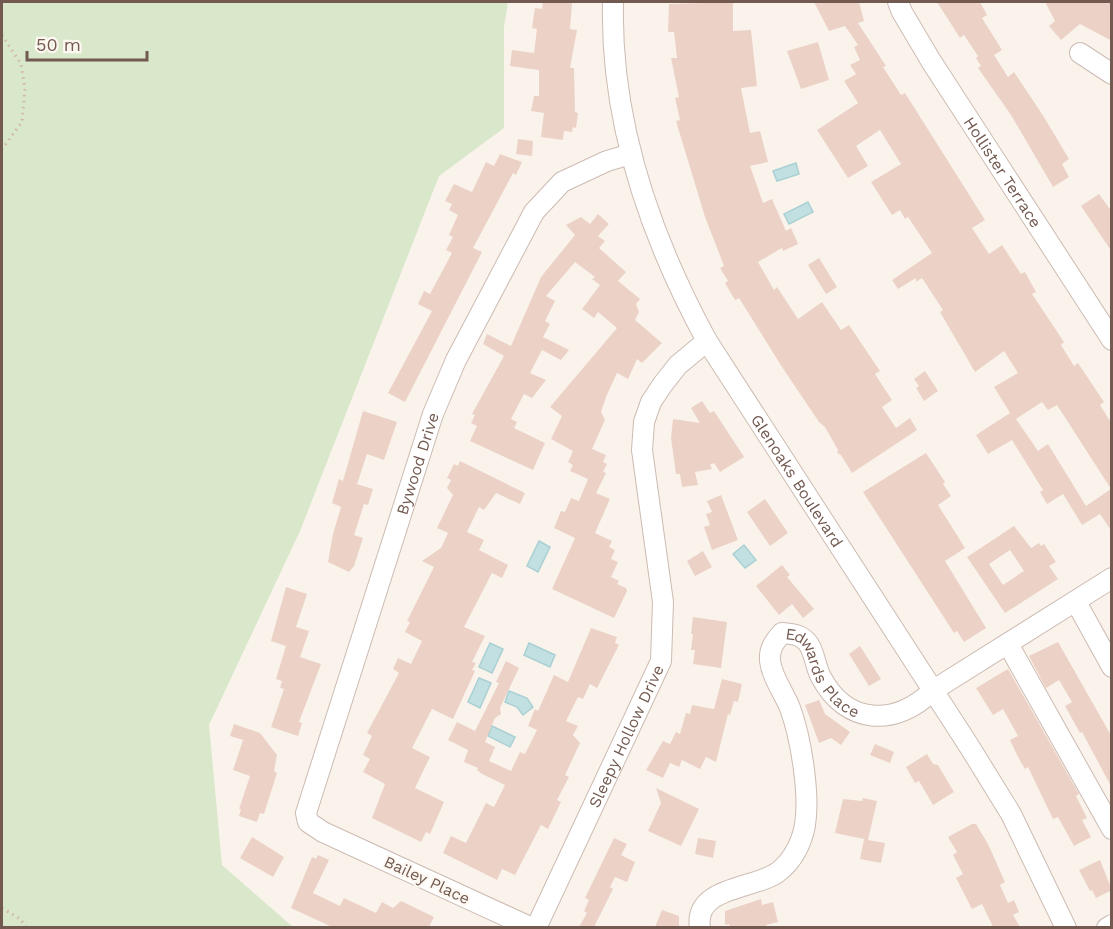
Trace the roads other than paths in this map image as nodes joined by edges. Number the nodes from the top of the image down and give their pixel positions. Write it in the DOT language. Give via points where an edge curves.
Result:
graph roads {
  1 [pos="613,2"];
  2 [pos="898,2"];
  3 [pos="1080,53"];
  4 [pos="1112,74"];
  5 [pos="631,154"];
  6 [pos="1112,340"];
  7 [pos="707,341"];
  8 [pos="1112,578"];
  9 [pos="1076,602"];
  10 [pos="1008,644"];
  11 [pos="1112,667"];
  12 [pos="932,691"];
  13 [pos="1112,829"];
  14 [pos="323,832"];
  15 [pos="1112,925"];
  16 [pos="534,927"];
  17 [pos="700,927"];
  18 [pos="1066,927"];
  19 [pos="1107,927"];
  1 -- 5 [label="street, Glenoaks Boulevard" via="615,52"];
  2 -- 6 [label="street, Hollister Terrace" via="931,61"];
  3 -- 4 [label="street"];
  5 -- 7 [label="street, Glenoaks Boulevard" via="676,284"];
  5 -- 14 [label="street, Bywood Drive" via="562,182 534,212 456,360 433,414 307,805 308,822"];
  7 -- 12 [label="street, Glenoaks Boulevard"];
  7 -- 16 [label="street, Sleepy Hollow Drive" via="678,364 651,402 644,422 642,450 663,602 661,661"];
  8 -- 9 [label="street, Edwards Place"];
  9 -- 10 [label="street, Edwards Place"];
  9 -- 11 [label="street"];
  10 -- 12 [label="street, Edwards Place"];
  10 -- 13 [label="street"];
  12 -- 17 [label="street, Edwards Place" via="917,706 884,717 854,710 837,699 821,677 809,644 797,634 782,633 773,643 770,662 798,739 805,800 801,843 778,872 722,893 705,904"];
  12 -- 18 [label="street, Glenoaks Boulevard" via="1011,814"];
  14 -- 16 [label="street, Bailey Place"];
  15 -- 19 [label="street"];
}
